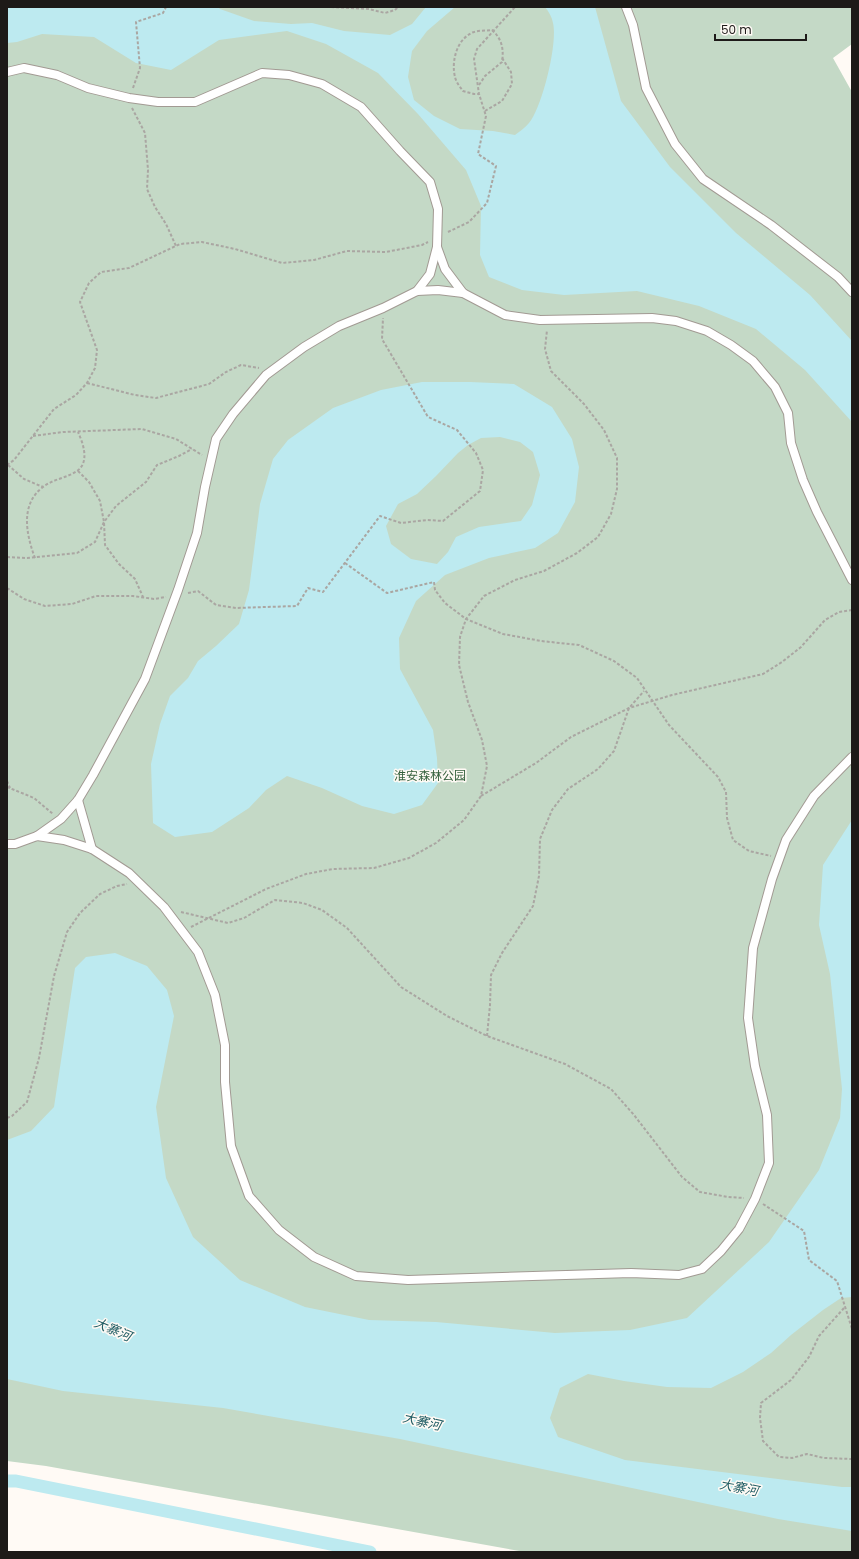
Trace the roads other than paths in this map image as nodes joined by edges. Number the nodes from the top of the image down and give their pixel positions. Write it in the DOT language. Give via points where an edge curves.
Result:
graph roads {
  1 [pos="626,7"];
  2 [pos="7,72"];
  3 [pos="437,247"];
  4 [pos="417,291"];
  5 [pos="852,292"];
  6 [pos="462,293"];
  7 [pos="852,580"];
  8 [pos="852,757"];
  9 [pos="78,800"];
  10 [pos="37,836"];
  11 [pos="7,844"];
  12 [pos="92,849"];
  1 -- 5 [label="street" via="633,25 646,88 675,144 703,179 770,225 838,277"];
  2 -- 3 [label="street" via="24,68 57,75 88,88 158,102 195,102 262,73 289,75 322,84 362,107 430,182 438,209"];
  3 -- 4 [label="street" via="430,274"];
  3 -- 6 [label="street" via="445,269"];
  4 -- 6 [label="street"];
  4 -- 9 [label="street" via="339,326 304,347 266,375 233,414 216,440 197,533 145,679"];
  6 -- 7 [label="street" via="505,315 548,321 652,318 676,321 708,331 732,345 753,361 775,387 788,413 791,443 803,480"];
  8 -- 12 [label="street" via="814,796 786,840 753,948 748,1018 755,1066 768,1115 769,1163 755,1199 739,1229 702,1269 679,1275 624,1273 408,1280 356,1276 314,1257 279,1230 249,1196 231,1146 225,1082 225,1045 216,995 198,952 164,907 142,885 129,873"];
  9 -- 10 [label="street" via="61,819"];
  9 -- 12 [label="street"];
  10 -- 11 [label="street" via="15,844"];
  10 -- 12 [label="street" via="64,840"];
}
